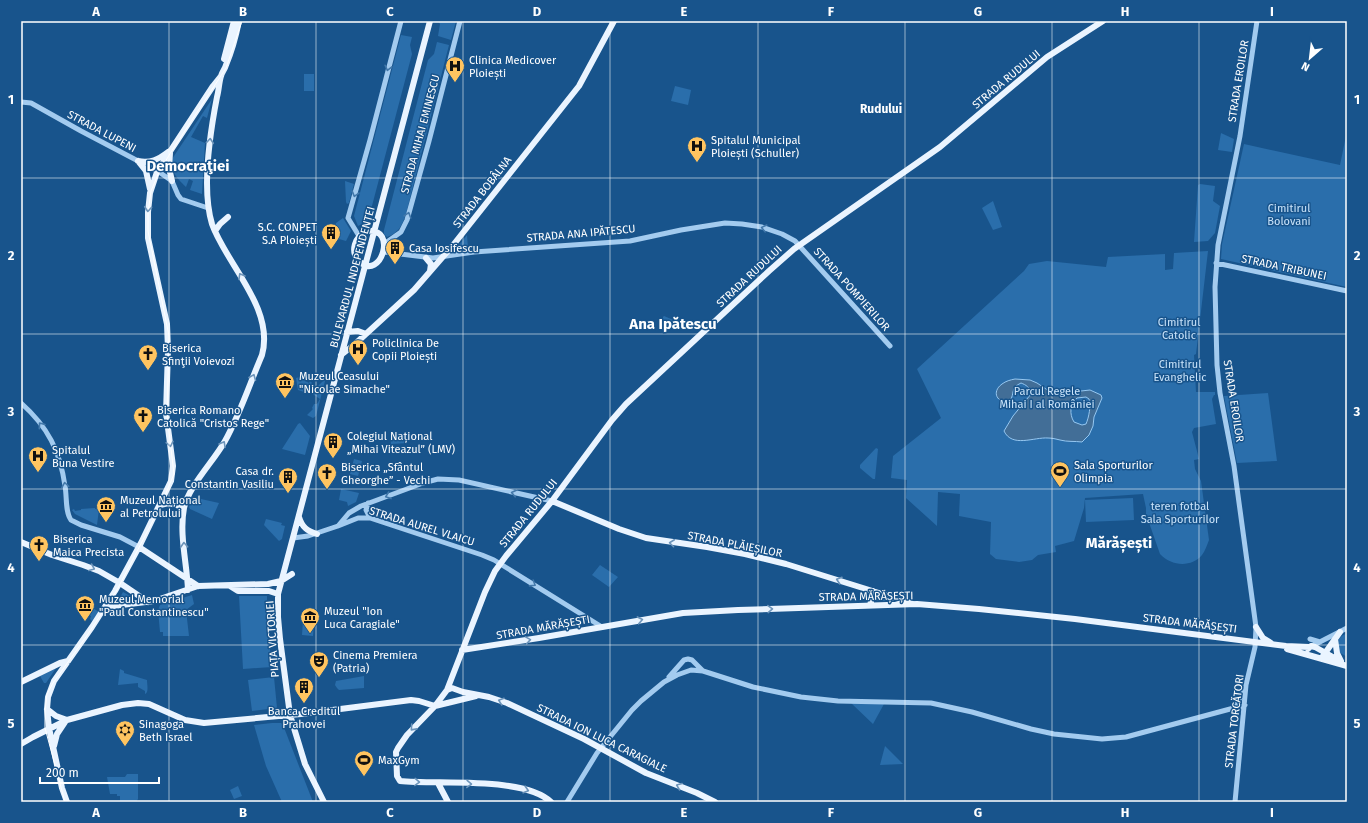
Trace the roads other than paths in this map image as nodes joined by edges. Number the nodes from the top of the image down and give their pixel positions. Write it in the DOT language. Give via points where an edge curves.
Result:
graph roads {
  1 [pos="234,21"];
  2 [pos="239,21"];
  3 [pos="400,21"];
  4 [pos="430,21"];
  5 [pos="460,21"];
  6 [pos="614,21"];
  7 [pos="1103,21"];
  8 [pos="1257,21"];
  9 [pos="221,76"];
  10 [pos="213,86"];
  11 [pos="21,102"];
  12 [pos="170,150"];
  13 [pos="138,161"];
  14 [pos="157,172"];
  15 [pos="172,181"];
  16 [pos="150,193"];
  17 [pos="208,208"];
  18 [pos="228,217"];
  19 [pos="215,231"];
  20 [pos="374,231"];
  21 [pos="359,236"];
  22 [pos="384,244"];
  23 [pos="799,245"];
  24 [pos="384,252"];
  25 [pos="444,256"];
  26 [pos="426,258"];
  27 [pos="1216,263"];
  28 [pos="366,265"];
  29 [pos="430,272"];
  30 [pos="1347,291"];
  31 [pos="347,332"];
  32 [pos="366,334"];
  33 [pos="890,346"];
  34 [pos="341,355"];
  35 [pos="21,403"];
  36 [pos="552,502"];
  37 [pos="368,503"];
  38 [pos="160,505"];
  39 [pos="185,505"];
  40 [pos="299,517"];
  41 [pos="370,518"];
  42 [pos="338,526"];
  43 [pos="317,534"];
  44 [pos="293,538"];
  45 [pos="21,542"];
  46 [pos="139,547"];
  47 [pos="500,564"];
  48 [pos="292,574"];
  49 [pos="187,579"];
  50 [pos="282,581"];
  51 [pos="120,582"];
  52 [pos="198,586"];
  53 [pos="229,586"];
  54 [pos="188,590"];
  55 [pos="873,591"];
  56 [pos="278,594"];
  57 [pos="148,602"];
  58 [pos="917,604"];
  59 [pos="870,606"];
  60 [pos="105,607"];
  61 [pos="602,627"];
  62 [pos="1256,627"];
  63 [pos="1347,628"];
  64 [pos="1340,632"];
  65 [pos="1310,639"];
  66 [pos="1335,639"];
  67 [pos="1256,642"];
  68 [pos="1272,644"];
  69 [pos="1315,646"];
  70 [pos="462,650"];
  71 [pos="1326,652"];
  72 [pos="1315,657"];
  73 [pos="68,661"];
  74 [pos="683,662"];
  75 [pos="694,663"];
  76 [pos="1345,664"];
  77 [pos="689,670"];
  78 [pos="703,670"];
  79 [pos="451,680"];
  80 [pos="21,682"];
  81 [pos="664,682"];
  82 [pos="1246,685"];
  83 [pos="455,689"];
  84 [pos="446,691"];
  85 [pos="479,695"];
  86 [pos="454,701"];
  87 [pos="1245,705"];
  88 [pos="435,706"];
  89 [pos="1234,708"];
  90 [pos="47,709"];
  91 [pos="290,715"];
  92 [pos="67,720"];
  93 [pos="49,728"];
  94 [pos="21,744"];
  95 [pos="54,747"];
  96 [pos="601,747"];
  97 [pos="440,783"];
  98 [pos="550,801"];
  99 [pos="67,802"];
  100 [pos="324,802"];
  101 [pos="448,802"];
  102 [pos="567,802"];
  103 [pos="714,802"];
  104 [pos="1234,802"];
  1 -- 10 [label="main road" via="224,60"];
  2 -- 9 [label="main road" via="238,31"];
  3 -- 21 [label="street, one-way" via="348,218"];
  4 -- 20 [label="main road, BULEVARDUL INDEPENDENȚEI"];
  22 -- 5 [label="street, STRADA MIHAI EMINESCU, one-way" via="401,232 407,220"];
  6 -- 25 [label="main road, STRADA BOBÂLNA" via="579,86"];
  7 -- 23 [label="main road, STRADA RUDULUI" via="1047,57 935,151"];
  8 -- 27 [label="street, STRADA EROILOR" via="1241,128"];
  9 -- 10 [label="main road"];
  17 -- 9 [label="main road, one-way" via="210,142"];
  10 -- 12 [label="main road"];
  11 -- 13 [label="street, STRADA LUPENI" via="31,103"];
  12 -- 13 [label="main road" via="156,160"];
  12 -- 14 [label="main road"];
  12 -- 15 [label="main road"];
  13 -- 14 [label="street, STRADA LUPENI"];
  13 -- 16 [label="main road" via="146,171"];
  14 -- 15 [label="street, STRADA LUPENI"];
  14 -- 16 [label="main road"];
  15 -- 17 [label="street" via="181,199"];
  16 -- 38 [label="main road, one-way" via="148,238 167,324 166,413 173,466 172,476"];
  17 -- 19 [label="main road"];
  18 -- 19 [label="main road"];
  39 -- 19 [label="main road, one-way" via="193,488 232,429 264,345 256,305"];
  20 -- 21 [label="main road" via="367,231"];
  20 -- 22 [label="main road" via="380,235"];
  20 -- 28 [label="main road, BULEVARDUL INDEPENDENȚEI"];
  21 -- 28 [label="main road" via="355,254"];
  22 -- 24 [label="main road"];
  23 -- 25 [label="street, STRADA ANA IPĂTESCU, one-way" via="772,230 725,224 630,241"];
  23 -- 33 [label="street, STRADA POMPIERILOR"];
  23 -- 36 [label="main road, STRADA RUDULUI" via="626,404"];
  24 -- 26 [label="street, STRADA ANA IPĂTESCU"];
  24 -- 28 [label="main road" via="377,262"];
  25 -- 26 [label="street, STRADA ANA IPĂTESCU"];
  25 -- 29 [label="main road, STRADA BOBÂLNA"];
  26 -- 29 [label="main road" via="431,264"];
  27 -- 30 [label="street, STRADA TRIBUNEI"];
  27 -- 62 [label="street, STRADA EROILOR" via="1216,352 1219,382 1234,466"];
  28 -- 31 [label="main road, BULEVARDUL INDEPENDENȚEI"];
  29 -- 32 [label="main road, STRADA BOBÂLNA"];
  31 -- 32 [label="main road" via="358,331"];
  31 -- 34 [label="main road, BULEVARDUL INDEPENDENȚEI"];
  32 -- 34 [label="main road, STRADA BOBÂLNA"];
  34 -- 40 [label="main road, BULEVARDUL INDEPENDENȚEI"];
  46 -- 35 [label="street, one-way" via="120,537 71,520 64,474 57,450 42,426"];
  36 -- 37 [label="street, one-way" via="459,480 438,479"];
  36 -- 47 [label="main road, STRADA RUDULUI"];
  55 -- 36 [label="main road, STRADA PLĂIEȘILOR, one-way" via="778,562 714,548 646,538"];
  37 -- 41 [label="street" via="366,510"];
  37 -- 42 [label="street" via="349,513"];
  38 -- 39 [label="main road"];
  38 -- 46 [label="main road"];
  49 -- 39 [label="main road, one-way" via="183,539"];
  40 -- 43 [label="main road" via="303,527"];
  40 -- 44 [label="main road, BULEVARDUL INDEPENDENȚEI"];
  41 -- 42 [label="street, STRADA AUREL VLAICU" via="358,518"];
  41 -- 47 [label="street, STRADA AUREL VLAICU" via="482,555"];
  42 -- 43 [label="street, STRADA AUREL VLAICU"];
  43 -- 44 [label="street, STRADA AUREL VLAICU"];
  44 -- 50 [label="main road, PIAȚA VICTORIEI"];
  45 -- 51 [label="main road, one-way" via="91,568"];
  46 -- 49 [label="main road"];
  46 -- 51 [label="main road"];
  47 -- 61 [label="street, STRADA AUREL VLAICU, one-way"];
  47 -- 70 [label="main road, STRADA RUDULUI" via="486,590"];
  48 -- 50 [label="main road"];
  49 -- 52 [label="main road"];
  49 -- 54 [label="main road"];
  50 -- 53 [label="main road"];
  50 -- 56 [label="main road, PIAȚA VICTORIEI"];
  51 -- 57 [label="main road"];
  51 -- 60 [label="main road"];
  52 -- 53 [label="main road"];
  52 -- 54 [label="main road"];
  53 -- 56 [label="main road" via="238,591 269,591"];
  54 -- 57 [label="main road"];
  55 -- 58 [label="main road, STRADA PLĂIEȘILOR"];
  55 -- 59 [label="main road"];
  56 -- 91 [label="main road, PIAȚA VICTORIEI" via="280,639"];
  57 -- 60 [label="main road"];
  58 -- 59 [label="main road, STRADA MĂRĂȘEȘTI"];
  58 -- 67 [label="main road, STRADA MĂRĂȘEȘTI" via="1054,617"];
  61 -- 59 [label="main road, STRADA MĂRĂȘEȘTI, one-way" via="683,613"];
  60 -- 73 [label="main road"];
  70 -- 61 [label="main road, STRADA MĂRĂȘEȘTI, one-way"];
  62 -- 67 [label="street, STRADA EROILOR"];
  62 -- 68 [label="main road" via="1263,638"];
  63 -- 64 [label="street"];
  64 -- 66 [label="main road"];
  64 -- 69 [label="street"];
  65 -- 69 [label="street"];
  66 -- 71 [label="main road"];
  66 -- 76 [label="main road" via="1337,653"];
  67 -- 68 [label="main road, STRADA MĂRĂȘEȘTI"];
  67 -- 82 [label="street, STRADA TORCĂTORI"];
  68 -- 69 [label="main road, STRADA MĂRĂȘEȘTI"];
  68 -- 72 [label="main road, STRADA MĂRĂȘEȘTI"];
  69 -- 71 [label="main road, STRADA MĂRĂȘEȘTI"];
  69 -- 72 [label="main road" via="1318,653"];
  69 -- 72 [label="main road" via="1308,651"];
  70 -- 79 [label="main road, STRADA RUDULUI"];
  71 -- 72 [label="main road"];
  71 -- 76 [label="main road, STRADA MĂRĂȘEȘTI"];
  72 -- 76 [label="main road, STRADA MĂRĂȘEȘTI"];
  73 -- 80 [label="main road"];
  73 -- 90 [label="main road" via="50,689"];
  74 -- 75 [label="street" via="689,659"];
  74 -- 77 [label="street" via="683,667"];
  74 -- 81 [label="street"];
  75 -- 77 [label="street" via="694,667"];
  75 -- 78 [label="street"];
  77 -- 78 [label="street"];
  77 -- 81 [label="street"];
  78 -- 89 [label="street" via="753,687 801,697 838,701 931,703 1038,731 1079,737 1126,737"];
  79 -- 83 [label="main road"];
  79 -- 84 [label="main road, STRADA RUDULUI"];
  81 -- 96 [label="street" via="637,706"];
  82 -- 87 [label="street, STRADA TORCĂTORI"];
  82 -- 89 [label="street"];
  83 -- 84 [label="main road, STRADA ION LUCA CARAGIALE"];
  83 -- 85 [label="main road, STRADA ION LUCA CARAGIALE"];
  83 -- 86 [label="main road" via="459,695"];
  84 -- 86 [label="main road" via="447,700"];
  84 -- 88 [label="main road"];
  85 -- 86 [label="main road, STRADA ION LUCA CARAGIALE"];
  96 -- 85 [label="main road, STRADA ION LUCA CARAGIALE, one-way" via="507,703"];
  86 -- 88 [label="main road, STRADA ION LUCA CARAGIALE"];
  87 -- 89 [label="street"];
  87 -- 104 [label="street, STRADA TORCĂTORI"];
  88 -- 91 [label="main road" via="411,700"];
  88 -- 97 [label="main road, one-way" via="412,729 398,748 397,778 401,781"];
  90 -- 92 [label="main road"];
  90 -- 93 [label="main road"];
  91 -- 92 [label="main road" via="198,723 178,718 149,704 138,703"];
  91 -- 100 [label="main road, PIAȚA VICTORIEI" via="303,758"];
  92 -- 93 [label="main road"];
  92 -- 95 [label="main road" via="57,734"];
  93 -- 94 [label="main road"];
  93 -- 95 [label="main road"];
  95 -- 99 [label="main road"];
  96 -- 102 [label="street"];
  103 -- 96 [label="main road, STRADA ION LUCA CARAGIALE, one-way" via="646,773"];
  97 -- 98 [label="main road, one-way" via="511,786 536,792"];
  97 -- 101 [label="main road"];
}
